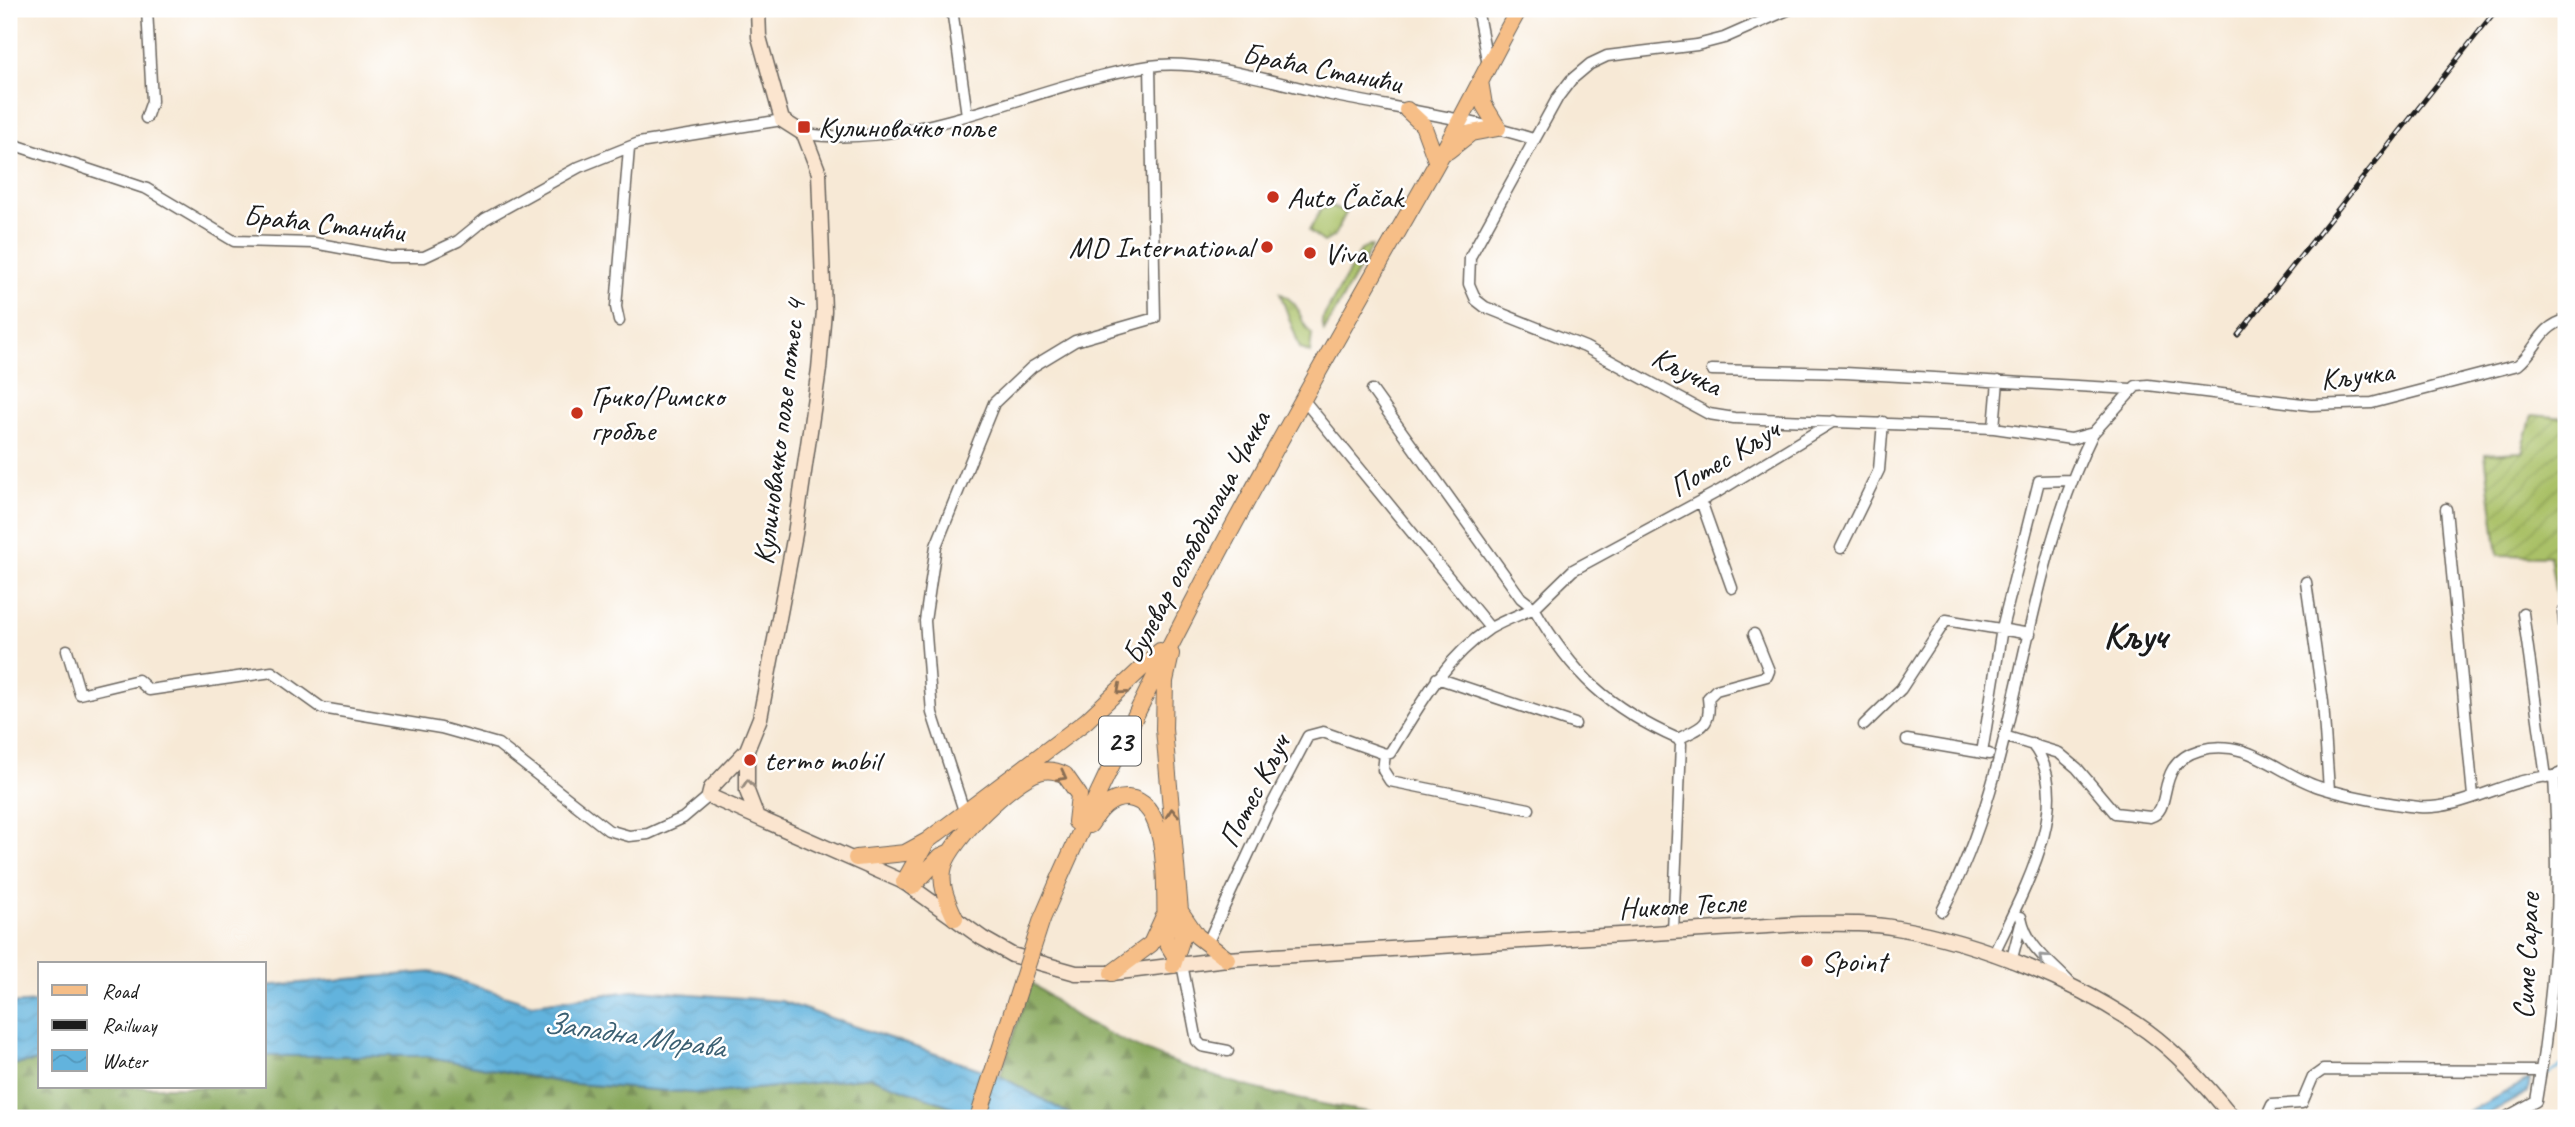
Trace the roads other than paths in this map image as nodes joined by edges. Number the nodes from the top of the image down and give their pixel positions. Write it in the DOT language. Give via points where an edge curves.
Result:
graph roads {
  1 [pos="147,9"];
  2 [pos="758,9"];
  3 [pos="951,9"];
  4 [pos="1477,9"];
  5 [pos="1519,9"];
  6 [pos="1790,9"];
  7 [pos="1488,65"];
  8 [pos="1150,66"];
  9 [pos="1480,81"];
  10 [pos="1407,110"];
  11 [pos="967,115"];
  12 [pos="146,118"];
  13 [pos="782,120"];
  14 [pos="1460,120"];
  15 [pos="1498,128"];
  16 [pos="804,134"];
  17 [pos="1533,139"];
  18 [pos="9,143"];
  19 [pos="629,148"];
  20 [pos="1437,163"];
  21 [pos="2566,320"];
  22 [pos="619,321"];
  23 [pos="1712,370"];
  24 [pos="1998,381"];
  25 [pos="2131,389"];
  26 [pos="1372,390"];
  27 [pos="1302,398"];
  28 [pos="1835,420"];
  29 [pos="1882,422"];
  30 [pos="1994,428"];
  31 [pos="2093,433"];
  32 [pos="2071,480"];
  33 [pos="1701,500"];
  34 [pos="2446,509"];
  35 [pos="1841,548"];
  36 [pos="2306,582"];
  37 [pos="1732,588"];
  38 [pos="1534,608"];
  39 [pos="2563,612"];
  40 [pos="2522,614"];
  41 [pos="1490,628"];
  42 [pos="2002,628"];
  43 [pos="1754,634"];
  44 [pos="2030,634"];
  45 [pos="1171,643"];
  46 [pos="2566,643"];
  47 [pos="67,650"];
  48 [pos="1437,678"];
  49 [pos="1575,723"];
  50 [pos="1864,725"];
  51 [pos="2004,736"];
  52 [pos="1678,739"];
  53 [pos="1907,740"];
  54 [pos="2032,744"];
  55 [pos="747,750"];
  56 [pos="1982,753"];
  57 [pos="1385,754"];
  58 [pos="1999,756"];
  59 [pos="2068,760"];
  60 [pos="2566,771"];
  61 [pos="2049,773"];
  62 [pos="2550,776"];
  63 [pos="2329,790"];
  64 [pos="709,796"];
  65 [pos="2473,796"];
  66 [pos="1529,809"];
  67 [pos="965,814"];
  68 [pos="757,817"];
  69 [pos="927,841"];
  70 [pos="1075,842"];
  71 [pos="952,852"];
  72 [pos="856,858"];
  73 [pos="908,885"];
  74 [pos="2022,895"];
  75 [pos="1942,911"];
  76 [pos="1172,914"];
  77 [pos="2021,917"];
  78 [pos="954,918"];
  79 [pos="1674,932"];
  80 [pos="1207,944"];
  81 [pos="1993,955"];
  82 [pos="1227,958"];
  83 [pos="1177,962"];
  84 [pos="2011,962"];
  85 [pos="1112,973"];
  86 [pos="2078,992"];
  87 [pos="1228,1051"];
  88 [pos="2541,1071"];
  89 [pos="978,1118"];
  90 [pos="2233,1118"];
  91 [pos="2266,1118"];
  92 [pos="2505,1118"];
  1 -- 12 [label="street" via="152,88"];
  2 -- 13 [label="street" via="759,37"];
  3 -- 11 [label="street"];
  4 -- 7 [label="street"];
  5 -- 7 [label="main road, Булевар ослободилаца Чачка / 23"];
  6 -- 17 [label="street" via="1724,38 1607,56 1590,64 1565,88"];
  7 -- 9 [label="main road, Булевар ослободилаца Чачка / 23"];
  8 -- 10 [label="street, Браћа Станићи" via="1178,64"];
  8 -- 11 [label="street, Браћа Станићи" via="1083,79"];
  8 -- 67 [label="street" via="1155,318 1075,341 1032,367 994,403 936,546 925,621 932,713"];
  9 -- 14 [label="main road, Булевар ослободилаца Чачка / 23"];
  9 -- 15 [label="main road" via="1484,105"];
  10 -- 14 [label="street, Браћа Станићи"];
  10 -- 20 [label="main road" via="1423,125"];
  11 -- 16 [label="street, Браћа Станићи" via="876,132 825,137"];
  13 -- 16 [label="street"];
  13 -- 19 [label="street, Браћа Станићи" via="660,138"];
  14 -- 15 [label="street, Браћа Станићи"];
  14 -- 20 [label="main road, Булевар ослободилаца Чачка / 23"];
  15 -- 17 [label="street, Браћа Станићи"];
  15 -- 20 [label="main road" via="1471,133"];
  16 -- 55 [label="street, Кулиновачко поље потес 4" via="822,192 824,311 819,369 763,705"];
  17 -- 28 [label="street, Кључка" via="1470,257 1467,273 1476,300 1502,316 1620,364 1709,414"];
  18 -- 19 [label="street, Браћа Станићи" via="147,188 234,241 314,243 390,257 424,257 579,167"];
  19 -- 22 [label="street" via="616,307"];
  20 -- 27 [label="main road, Булевар ослободилаца Чачка / 23"];
  21 -- 25 [label="street, Кључка" via="2544,331 2518,365 2372,403 2311,405 2148,385"];
  23 -- 24 [label="street, Кључка"];
  24 -- 25 [label="street, Кључка"];
  24 -- 30 [label="street"];
  25 -- 31 [label="street"];
  26 -- 38 [label="street" via="1521,598"];
  27 -- 41 [label="street"];
  27 -- 45 [label="main road, Булевар ослободилаца Чачка / 23"];
  28 -- 29 [label="street, Кључка"];
  28 -- 33 [label="street, Потес Кључ"];
  29 -- 30 [label="street, Кључка"];
  29 -- 35 [label="street" via="1879,470"];
  30 -- 31 [label="street, Кључка" via="2071,439"];
  31 -- 32 [label="street"];
  32 -- 42 [label="street" via="2039,481"];
  32 -- 44 [label="street"];
  33 -- 37 [label="street"];
  33 -- 38 [label="street, Потес Кључ" via="1573,570"];
  34 -- 65 [label="street"];
  36 -- 63 [label="street" via="2323,702"];
  38 -- 41 [label="street, Потес Кључ"];
  38 -- 52 [label="street" via="1585,682 1638,721"];
  39 -- 46 [label="street"];
  40 -- 62 [label="street, Симе Сараге"];
  41 -- 48 [label="street, Потес Кључ"];
  42 -- 44 [label="street"];
  42 -- 50 [label="street" via="1946,620 1901,689"];
  42 -- 56 [label="street"];
  43 -- 52 [label="street" via="1768,676 1717,690 1708,698 1710,718 1706,724"];
  44 -- 51 [label="street"];
  45 -- 67 [label="main road, one-way" via="1086,721"];
  45 -- 70 [label="main road, Булевар ослободилаца Чачка / 23"];
  76 -- 45 [label="main road, one-way" via="1164,729"];
  47 -- 64 [label="street" via="80,694 138,680 149,690 272,672 322,708 441,728 498,744 589,817 608,830 629,836 648,834 682,818"];
  48 -- 49 [label="street"];
  48 -- 57 [label="street, Потес Кључ" via="1390,753"];
  51 -- 54 [label="street"];
  51 -- 58 [label="street"];
  52 -- 79 [label="street" via="1682,744"];
  53 -- 56 [label="street"];
  54 -- 59 [label="street"];
  54 -- 61 [label="street"];
  55 -- 64 [label="street, Кулиновачко поље потес 4" via="711,788"];
  68 -- 55 [label="street, Кулиновачко поље потес 4, one-way" via="747,792"];
  56 -- 58 [label="street"];
  57 -- 66 [label="street" via="1382,770 1390,781"];
  57 -- 80 [label="street, Потес Кључ" via="1323,732 1308,736"];
  58 -- 75 [label="street" via="1974,843"];
  59 -- 61 [label="street"];
  59 -- 63 [label="street" via="2110,810 2121,815 2154,816 2161,809 2172,766 2201,750 2257,754"];
  60 -- 62 [label="street"];
  61 -- 74 [label="street" via="2049,807"];
  62 -- 65 [label="street"];
  62 -- 88 [label="street, Симе Сараге" via="2553,954"];
  63 -- 65 [label="street" via="2417,807"];
  64 -- 68 [label="street"];
  67 -- 69 [label="main road"];
  68 -- 72 [label="street"];
  69 -- 72 [label="main road" via="905,853"];
  69 -- 73 [label="main road"];
  71 -- 70 [label="main road, one-way" via="1009,792 1047,770 1065,775 1078,791"];
  70 -- 76 [label="main road" via="1108,803 1125,798 1144,805 1161,833"];
  70 -- 89 [label="main road, Булевар ослободилаца Чачка / 23, bridge" via="1042,919"];
  71 -- 73 [label="main road"];
  71 -- 78 [label="main road" via="945,861 942,881"];
  72 -- 73 [label="street"];
  73 -- 78 [label="street"];
  74 -- 77 [label="street"];
  74 -- 81 [label="street"];
  76 -- 80 [label="main road"];
  76 -- 83 [label="main road" via="1166,941"];
  76 -- 85 [label="main road" via="1151,944"];
  77 -- 84 [label="street"];
  86 -- 77 [label="street, one-way" via="2034,949"];
  78 -- 85 [label="street, Николе Тесле" via="1012,956 1076,973"];
  79 -- 81 [label="street, Николе Тесле" via="1863,925 1926,934"];
  79 -- 82 [label="street, Николе Тесле"];
  80 -- 82 [label="main road"];
  81 -- 84 [label="street, Николе Тесле"];
  82 -- 83 [label="street, Николе Тесле"];
  83 -- 85 [label="street, Николе Тесле"];
  83 -- 87 [label="street" via="1197,1041"];
  84 -- 86 [label="street, Николе Тесле"];
  86 -- 90 [label="street, Николе Тесле" via="2149,1033 2205,1084"];
  88 -- 91 [label="street" via="2323,1070 2313,1077 2302,1103 2272,1105"];
  88 -- 92 [label="street, Симе Сараге" via="2536,1101"];
}
